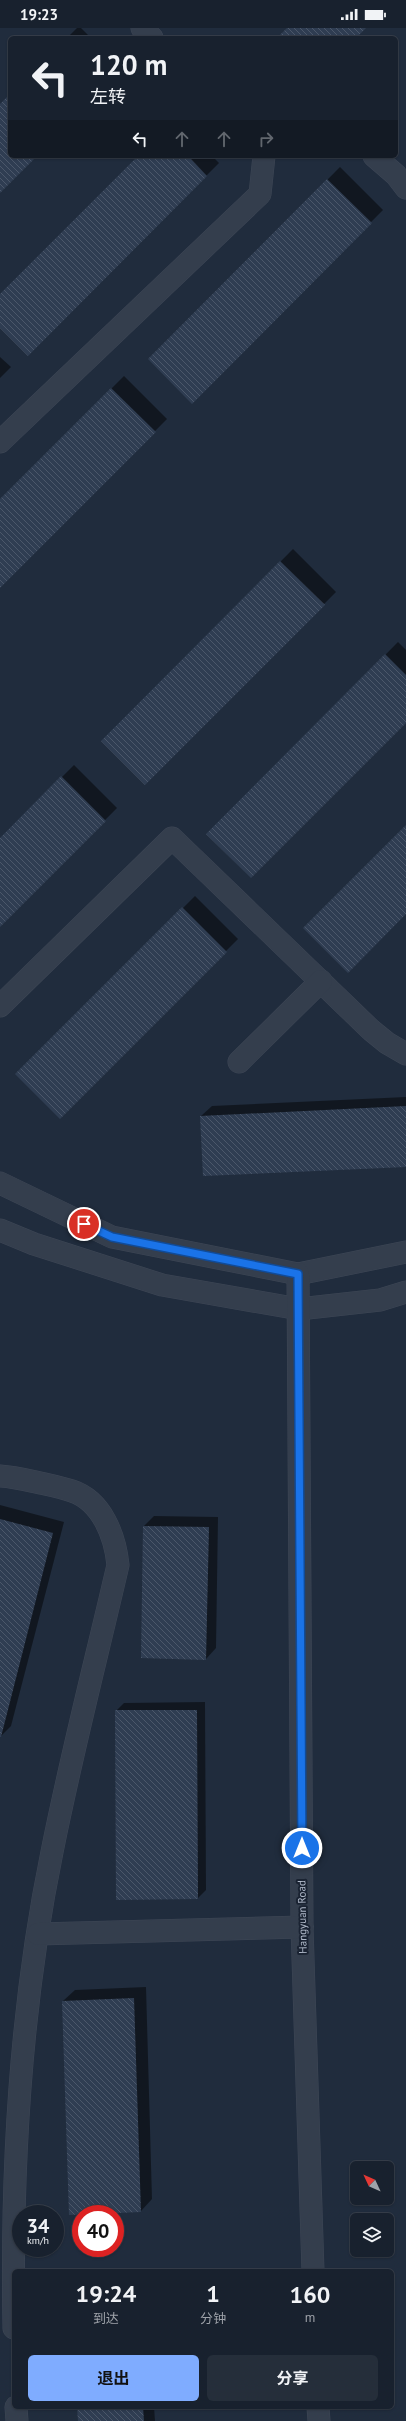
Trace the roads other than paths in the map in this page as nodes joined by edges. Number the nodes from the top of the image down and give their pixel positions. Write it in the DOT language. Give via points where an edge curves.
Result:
graph roads {
  1 [pos="142,28"];
  2 [pos="150,36"];
  3 [pos="264,158"];
  4 [pos="376,158"];
  5 [pos="406,188"];
  6 [pos="0,442"];
  7 [pos="321,981"];
  8 [pos="0,1006"];
  9 [pos="406,1054"];
  10 [pos="239,1062"];
  11 [pos="0,1183"];
  12 [pos="0,1230"];
  13 [pos="406,1252"];
  14 [pos="298,1274"];
  15 [pos="406,1292"];
  16 [pos="299,1309"];
  17 [pos="0,1476"];
  18 [pos="302,1927"];
  19 [pos="38,1934"];
  20 [pos="14,2269"];
  21 [pos="313,2269"];
  22 [pos="16,2409"];
  23 [pos="318,2409"];
  24 [pos="17,2421"];
  25 [pos="319,2421"];
  1 -- 2 [label="street"];
  3 -- 6 [label="street" via="260,194"];
  4 -- 5 [label="street" via="396,174"];
  7 -- 8 [label="street" via="172,838"];
  7 -- 9 [label="street" via="371,1030"];
  7 -- 10 [label="street"];
  11 -- 14 [label="street" via="112,1237"];
  12 -- 16 [label="street" via="34,1244 162,1285"];
  13 -- 14 [label="street"];
  14 -- 16 [label="street, Hangyuan Road"];
  15 -- 16 [label="street" via="380,1300"];
  16 -- 18 [label="street, Hangyuan Road"];
  17 -- 19 [label="street" via="73,1491 87,1500 99,1512 109,1528 116,1546 118,1565 52,1852"];
  18 -- 19 [label="street"];
  18 -- 21 [label="street, Hangyuan Road"];
  19 -- 20 [label="street" via="19,2124 15,2184"];
  22 -- 24 [label="street"];
  23 -- 25 [label="street"];
}
